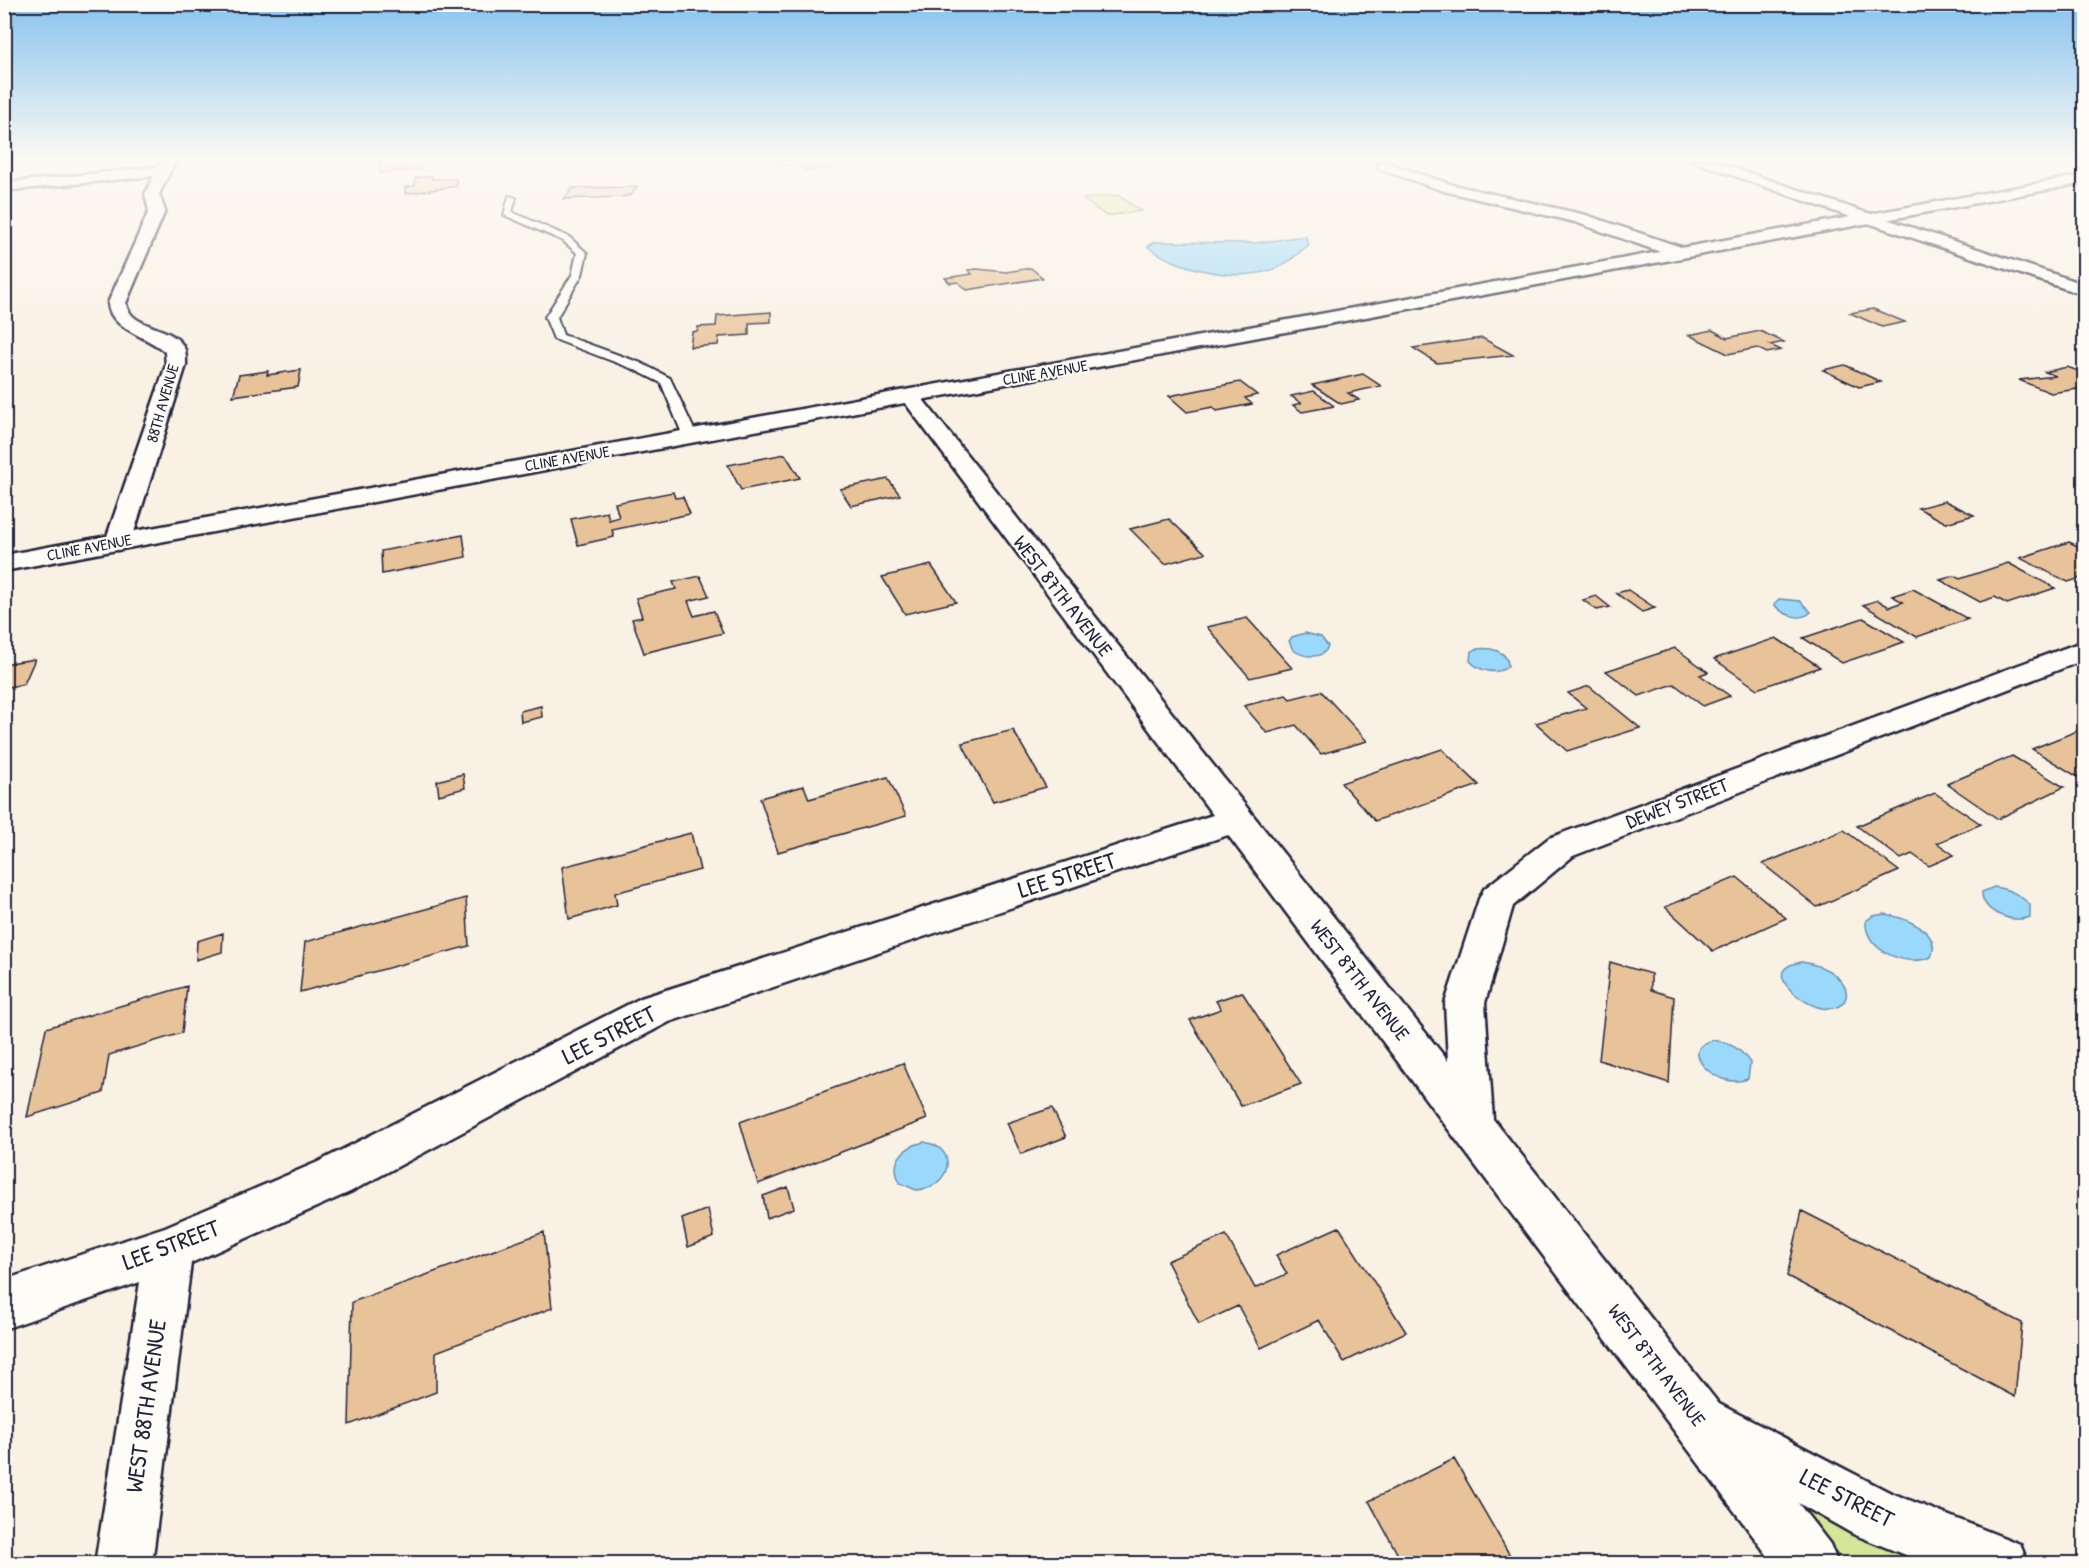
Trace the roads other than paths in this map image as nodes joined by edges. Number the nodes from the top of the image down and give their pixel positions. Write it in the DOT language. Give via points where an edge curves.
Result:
graph roads {
  1 [pos="147,233"];
  2 [pos="554,233"];
  3 [pos="1624,233"];
  4 [pos="1783,233"];
  5 [pos="1914,233"];
  6 [pos="1678,252"];
  7 [pos="2085,290"];
  8 [pos="910,396"];
  9 [pos="690,436"];
  10 [pos="118,542"];
  11 [pos="4,563"];
  12 [pos="2085,650"];
  13 [pos="1236,820"];
  14 [pos="1472,1122"];
  15 [pos="169,1249"];
  16 [pos="4,1305"];
  17 [pos="1700,1421"];
  18 [pos="123,1563"];
  19 [pos="1810,1563"];
  20 [pos="2000,1563"];
  1 -- 10 [label="street, 88TH AVENUE" via="117,303 118,312 130,324 159,336 175,351 176,365"];
  2 -- 9 [label="lane" via="573,240 582,253 577,275 551,317 558,337 666,381"];
  3 -- 6 [label="street"];
  4 -- 6 [label="street, CLINE AVENUE"];
  5 -- 7 [label="street"];
  6 -- 8 [label="street, CLINE AVENUE"];
  8 -- 9 [label="street, CLINE AVENUE"];
  8 -- 13 [label="street, WEST 87TH AVENUE"];
  9 -- 10 [label="street, CLINE AVENUE"];
  10 -- 11 [label="street, CLINE AVENUE"];
  12 -- 14 [label="street, DEWEY STREET" via="1561,847 1497,899 1465,1003"];
  13 -- 14 [label="street, WEST 87TH AVENUE"];
  13 -- 15 [label="street, LEE STREET" via="655,1010 334,1177"];
  14 -- 17 [label="street, WEST 87TH AVENUE"];
  15 -- 16 [label="street, LEE STREET"];
  15 -- 18 [label="street, WEST 88TH AVENUE"];
  17 -- 19 [label="street, WEST 87TH AVENUE"];
  17 -- 20 [label="street, LEE STREET" via="1873,1514"];
}
